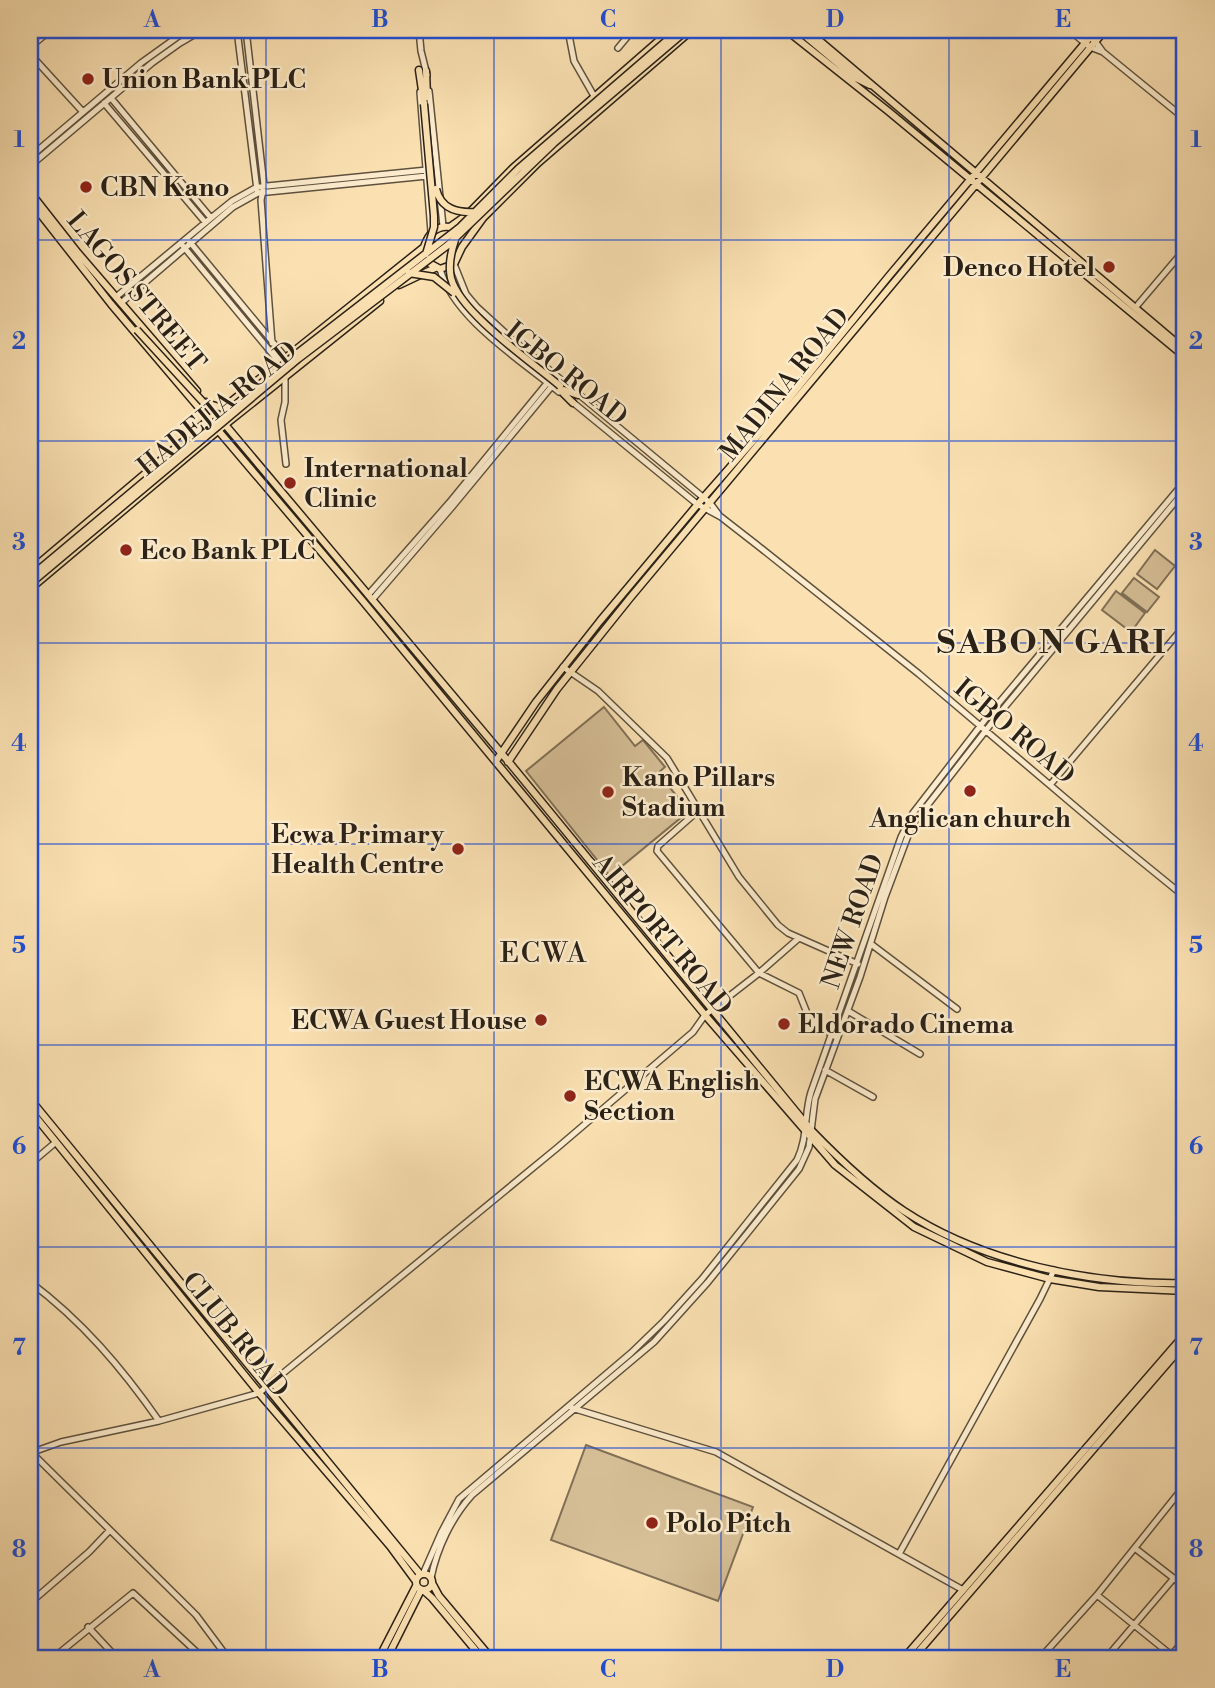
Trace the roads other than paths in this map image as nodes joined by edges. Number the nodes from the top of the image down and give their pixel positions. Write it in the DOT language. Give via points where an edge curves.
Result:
graph roads {
  1 [pos="41,30"];
  2 [pos="51,30"];
  3 [pos="187,30"];
  4 [pos="202,30"];
  5 [pos="235,30"];
  6 [pos="246,30"];
  7 [pos="419,30"];
  8 [pos="568,30"];
  9 [pos="633,30"];
  10 [pos="671,30"];
  11 [pos="679,30"];
  12 [pos="690,30"];
  13 [pos="786,30"];
  14 [pos="793,30"];
  15 [pos="798,30"];
  16 [pos="807,30"];
  17 [pos="1069,30"];
  18 [pos="1080,30"];
  19 [pos="1096,30"];
  20 [pos="1105,30"];
  21 [pos="30,39"];
  22 [pos="1090,42"];
  23 [pos="30,47"];
  24 [pos="618,48"];
  25 [pos="30,54"];
  26 [pos="423,70"];
  27 [pos="853,78"];
  28 [pos="875,87"];
  29 [pos="594,96"];
  30 [pos="868,96"];
  31 [pos="111,98"];
  32 [pos="104,103"];
  33 [pos="426,103"];
  34 [pos="83,112"];
  35 [pos="1185,119"];
  36 [pos="30,157"];
  37 [pos="30,166"];
  38 [pos="427,173"];
  39 [pos="177,178"];
  40 [pos="976,178"];
  41 [pos="171,183"];
  42 [pos="260,189"];
  43 [pos="30,191"];
  44 [pos="30,201"];
  45 [pos="475,212"];
  46 [pos="208,220"];
  47 [pos="446,227"];
  48 [pos="430,233"];
  49 [pos="457,237"];
  50 [pos="189,241"];
  51 [pos="183,246"];
  52 [pos="462,247"];
  53 [pos="1185,249"];
  54 [pos="425,251"];
  55 [pos="454,264"];
  56 [pos="438,269"];
  57 [pos="409,273"];
  58 [pos="118,300"];
  59 [pos="1135,308"];
  60 [pos="126,310"];
  61 [pos="261,334"];
  62 [pos="272,343"];
  63 [pos="1185,350"];
  64 [pos="1185,357"];
  65 [pos="282,360"];
  66 [pos="285,377"];
  67 [pos="806,384"];
  68 [pos="554,386"];
  69 [pos="578,395"];
  70 [pos="573,403"];
  71 [pos="236,405"];
  72 [pos="216,413"];
  73 [pos="210,419"];
  74 [pos="226,424"];
  75 [pos="220,430"];
  76 [pos="286,464"];
  77 [pos="1185,481"];
  78 [pos="1185,490"];
  79 [pos="700,501"];
  80 [pos="707,506"];
  81 [pos="30,571"];
  82 [pos="30,577"];
  83 [pos="30,586"];
  84 [pos="370,597"];
  85 [pos="1185,625"];
  86 [pos="563,667"];
  87 [pos="571,671"];
  88 [pos="979,726"];
  89 [pos="985,732"];
  90 [pos="500,752"];
  91 [pos="496,761"];
  92 [pos="509,761"];
  93 [pos="503,770"];
  94 [pos="1049,785"];
  95 [pos="700,809"];
  96 [pos="910,824"];
  97 [pos="888,882"];
  98 [pos="1185,897"];
  99 [pos="799,938"];
  100 [pos="871,944"];
  101 [pos="858,964"];
  102 [pos="759,974"];
  103 [pos="857,975"];
  104 [pos="957,1009"];
  105 [pos="712,1011"];
  106 [pos="848,1011"];
  107 [pos="705,1015"];
  108 [pos="835,1037"];
  109 [pos="920,1054"];
  110 [pos="825,1070"];
  111 [pos="873,1097"];
  112 [pos="30,1099"];
  113 [pos="30,1110"];
  114 [pos="808,1131"];
  115 [pos="55,1137"];
  116 [pos="30,1164"];
  117 [pos="960,1241"];
  118 [pos="956,1249"];
  119 [pos="1054,1269"];
  120 [pos="1049,1279"];
  121 [pos="30,1282"];
  122 [pos="1185,1283"];
  123 [pos="1185,1291"];
  124 [pos="1185,1334"];
  125 [pos="1185,1343"];
  126 [pos="267,1386"];
  127 [pos="259,1393"];
  128 [pos="572,1407"];
  129 [pos="159,1421"];
  130 [pos="30,1452"];
  131 [pos="1185,1485"];
  132 [pos="460,1504"];
  133 [pos="110,1530"];
  134 [pos="1136,1549"];
  135 [pos="899,1554"];
  136 [pos="1174,1578"];
  137 [pos="431,1580"];
  138 [pos="420,1582"];
  139 [pos="1185,1587"];
  140 [pos="963,1590"];
  141 [pos="1097,1595"];
  142 [pos="30,1603"];
  143 [pos="1135,1625"];
  144 [pos="89,1627"];
  145 [pos="1185,1639"];
  146 [pos="30,1646"];
  147 [pos="1045,1657"];
  148 [pos="1172,1657"];
  149 [pos="41,1658"];
  150 [pos="53,1658"];
  151 [pos="117,1658"];
  152 [pos="203,1658"];
  153 [pos="228,1658"];
  154 [pos="379,1658"];
  155 [pos="387,1658"];
  156 [pos="482,1658"];
  157 [pos="491,1658"];
  158 [pos="904,1658"];
  159 [pos="913,1658"];
  160 [pos="1027,1658"];
  161 [pos="1106,1658"];
  1 -- 21 [label="street"];
  2 -- 23 [label="street"];
  3 -- 34 [label="street"];
  4 -- 31 [label="street"];
  5 -- 42 [label="street"];
  6 -- 42 [label="street"];
  7 -- 26 [label="street"];
  8 -- 29 [label="street" via="574,61"];
  9 -- 24 [label="street"];
  10 -- 29 [label="main road"];
  11 -- 45 [label="main road, bridge" via="534,154"];
  12 -- 49 [label="main road, bridge" via="554,143"];
  12 -- 52 [label="main road" via="538,163"];
  13 -- 30 [label="main road"];
  14 -- 27 [label="main road"];
  15 -- 27 [label="main road"];
  16 -- 28 [label="main road"];
  17 -- 22 [label="street"];
  18 -- 22 [label="street"];
  19 -- 22 [label="main road, MADINA ROAD"];
  20 -- 22 [label="main road, MADINA ROAD"];
  22 -- 35 [label="street"];
  22 -- 40 [label="main road, MADINA ROAD"];
  25 -- 34 [label="street"];
  26 -- 33 [label="main road"];
  26 -- 38 [label="street"];
  26 -- 47 [label="street"];
  27 -- 28 [label="main road"];
  27 -- 30 [label="main road"];
  28 -- 40 [label="main road"];
  29 -- 47 [label="main road" via="467,215"];
  30 -- 40 [label="main road"];
  31 -- 32 [label="street"];
  31 -- 39 [label="street"];
  32 -- 37 [label="street"];
  32 -- 41 [label="street"];
  33 -- 45 [label="main road, bridge" via="439,198 457,211"];
  33 -- 54 [label="main road, bridge" via="434,227"];
  34 -- 36 [label="street"];
  38 -- 42 [label="street"];
  38 -- 48 [label="street"];
  39 -- 41 [label="street"];
  39 -- 46 [label="street"];
  40 -- 59 [label="main road"];
  40 -- 64 [label="main road"];
  40 -- 67 [label="main road, MADINA ROAD"];
  41 -- 46 [label="street"];
  42 -- 46 [label="street" via="232,201"];
  42 -- 50 [label="street"];
  42 -- 62 [label="street"];
  43 -- 58 [label="main road, LAGOS STREET"];
  44 -- 73 [label="main road, LAGOS STREET"];
  45 -- 54 [label="main road, bridge"];
  46 -- 50 [label="street"];
  47 -- 48 [label="main road"];
  47 -- 52 [label="main road" via="460,236"];
  48 -- 54 [label="main road"];
  49 -- 57 [label="main road, bridge"];
  49 -- 68 [label="main road, bridge" via="449,270 454,287 465,303"];
  50 -- 51 [label="street"];
  50 -- 61 [label="street"];
  51 -- 58 [label="street"];
  51 -- 61 [label="street"];
  52 -- 55 [label="main road"];
  53 -- 59 [label="street"];
  54 -- 56 [label="main road" via="427,262"];
  54 -- 65 [label="main road, HADEJIA ROAD"];
  54 -- 71 [label="main road, bridge"];
  55 -- 56 [label="main road, HADEJIA ROAD"];
  55 -- 69 [label="street, IGBO ROAD" via="466,294 477,307"];
  56 -- 66 [label="main road, HADEJIA ROAD" via="404,282"];
  56 -- 68 [label="street, IGBO ROAD" via="449,293 469,315"];
  57 -- 68 [label="main road, bridge" via="441,281"];
  57 -- 83 [label="main road, bridge" via="298,359"];
  58 -- 60 [label="main road, LAGOS STREET"];
  59 -- 63 [label="main road"];
  60 -- 71 [label="main road, bridge" via="137,330 204,402 219,407"];
  60 -- 72 [label="main road, LAGOS STREET"];
  61 -- 62 [label="street"];
  61 -- 65 [label="street"];
  62 -- 65 [label="street"];
  65 -- 72 [label="main road, HADEJIA ROAD"];
  66 -- 74 [label="main road, HADEJIA ROAD"];
  66 -- 76 [label="street" via="281,420"];
  67 -- 79 [label="main road, MADINA ROAD"];
  67 -- 80 [label="main road, MADINA ROAD"];
  68 -- 69 [label="main road"];
  68 -- 70 [label="main road"];
  68 -- 84 [label="street"];
  69 -- 79 [label="street, IGBO ROAD"];
  70 -- 79 [label="street, IGBO ROAD"];
  71 -- 82 [label="main road, bridge"];
  72 -- 73 [label="main road, HADEJIA ROAD"];
  72 -- 74 [label="main road, LAGOS STREET"];
  73 -- 75 [label="main road, LAGOS STREET"];
  73 -- 81 [label="main road, HADEJIA ROAD"];
  74 -- 75 [label="main road, HADEJIA ROAD"];
  74 -- 84 [label="main road, AIRPORT ROAD"];
  75 -- 83 [label="main road, HADEJIA ROAD"];
  75 -- 91 [label="main road, AIRPORT ROAD"];
  77 -- 88 [label="street, NEW ROAD"];
  78 -- 89 [label="street, NEW ROAD"];
  79 -- 80 [label="street, IGBO ROAD"];
  79 -- 86 [label="main road, MADINA ROAD"];
  80 -- 87 [label="main road, MADINA ROAD"];
  80 -- 88 [label="street, IGBO ROAD"];
  84 -- 90 [label="main road, AIRPORT ROAD"];
  85 -- 94 [label="street"];
  86 -- 87 [label="street"];
  86 -- 90 [label="main road, MADINA ROAD"];
  87 -- 92 [label="main road, MADINA ROAD"];
  87 -- 95 [label="street" via="658,747"];
  88 -- 89 [label="street, IGBO ROAD"];
  88 -- 96 [label="street, NEW ROAD"];
  89 -- 94 [label="street, IGBO ROAD"];
  89 -- 96 [label="street, NEW ROAD"];
  90 -- 91 [label="main road, MADINA ROAD"];
  90 -- 92 [label="main road, AIRPORT ROAD"];
  91 -- 93 [label="main road, AIRPORT ROAD"];
  92 -- 93 [label="main road, MADINA ROAD"];
  92 -- 105 [label="main road, AIRPORT ROAD"];
  93 -- 107 [label="main road, AIRPORT ROAD"];
  94 -- 98 [label="street, IGBO ROAD"];
  95 -- 99 [label="street" via="746,886 778,925"];
  95 -- 102 [label="street" via="657,851"];
  96 -- 97 [label="street, NEW ROAD"];
  97 -- 100 [label="street, NEW ROAD"];
  97 -- 101 [label="street, NEW ROAD"];
  99 -- 101 [label="street"];
  99 -- 102 [label="street"];
  100 -- 103 [label="street, NEW ROAD"];
  100 -- 104 [label="street"];
  101 -- 103 [label="street, NEW ROAD"];
  102 -- 105 [label="street"];
  102 -- 108 [label="street" via="799,993 809,1018"];
  103 -- 106 [label="street, NEW ROAD"];
  103 -- 108 [label="street, NEW ROAD"];
  105 -- 107 [label="street"];
  105 -- 114 [label="main road, AIRPORT ROAD"];
  106 -- 108 [label="street, NEW ROAD"];
  106 -- 109 [label="street"];
  107 -- 114 [label="main road, AIRPORT ROAD"];
  107 -- 126 [label="street" via="693,1032 557,1148"];
  108 -- 110 [label="street, NEW ROAD"];
  108 -- 114 [label="street, NEW ROAD" via="811,1092"];
  110 -- 111 [label="street"];
  110 -- 114 [label="street, NEW ROAD"];
  112 -- 115 [label="main road"];
  113 -- 115 [label="main road, CLUB ROAD"];
  114 -- 117 [label="main road, AIRPORT ROAD" via="875,1190"];
  114 -- 118 [label="main road, AIRPORT ROAD" via="835,1165 890,1210"];
  114 -- 128 [label="street" via="797,1160 702,1279"];
  115 -- 116 [label="street"];
  115 -- 126 [label="main road"];
  115 -- 127 [label="main road, CLUB ROAD"];
  117 -- 118 [label="main road"];
  117 -- 119 [label="main road, AIRPORT ROAD"];
  118 -- 120 [label="main road, AIRPORT ROAD"];
  119 -- 120 [label="street"];
  119 -- 122 [label="main road, AIRPORT ROAD" via="1109,1280"];
  120 -- 123 [label="main road, AIRPORT ROAD" via="1099,1287"];
  120 -- 135 [label="street"];
  121 -- 129 [label="street" via="93,1338 128,1376"];
  124 -- 140 [label="main road"];
  125 -- 159 [label="main road"];
  126 -- 127 [label="street"];
  126 -- 138 [label="main road"];
  127 -- 129 [label="street"];
  127 -- 138 [label="main road, CLUB ROAD"];
  128 -- 132 [label="street"];
  128 -- 135 [label="street" via="716,1452"];
  129 -- 130 [label="street"];
  130 -- 133 [label="street"];
  131 -- 134 [label="street"];
  132 -- 137 [label="street"];
  132 -- 138 [label="street"];
  133 -- 142 [label="street"];
  133 -- 153 [label="street" via="195,1615"];
  134 -- 136 [label="street"];
  134 -- 141 [label="street"];
  135 -- 140 [label="street"];
  136 -- 139 [label="street"];
  136 -- 143 [label="street"];
  137 -- 138 [label="main road"];
  137 -- 138 [label="main road" via="428,1589"];
  137 -- 157 [label="main road"];
  138 -- 154 [label="main road"];
  138 -- 155 [label="main road"];
  138 -- 156 [label="main road"];
  140 -- 158 [label="main road"];
  141 -- 143 [label="street"];
  141 -- 147 [label="street"];
  143 -- 148 [label="street"];
  143 -- 161 [label="street"];
  144 -- 150 [label="street"];
  144 -- 151 [label="street"];
  144 -- 152 [label="street" via="133,1593"];
  145 -- 148 [label="street"];
  146 -- 149 [label="street"];
  147 -- 160 [label="street" via="1032,1653"];
}
